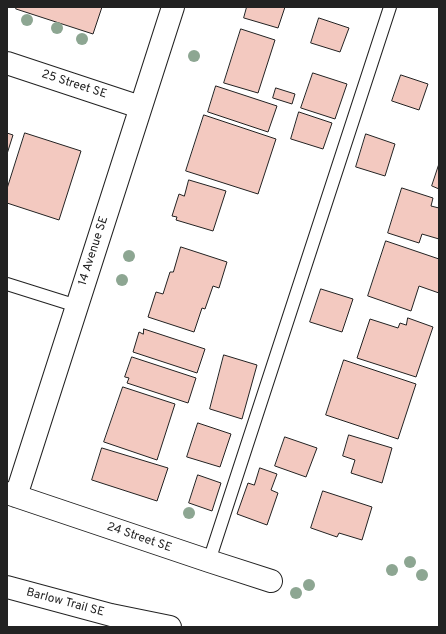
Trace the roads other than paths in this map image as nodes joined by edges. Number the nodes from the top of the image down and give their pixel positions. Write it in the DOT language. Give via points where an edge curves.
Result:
graph roads {
  1 [pos="172,7"];
  2 [pos="390,7"];
  3 [pos="7,63"];
  4 [pos="140,107"];
  5 [pos="7,284"];
  6 [pos="77,306"];
  7 [pos="12,495"];
  8 [pos="209,561"];
  9 [pos="271,581"];
  10 [pos="7,587"];
  11 [pos="170,627"];
  1 -- 4 [label="street, 14 Avenue SE"];
  2 -- 8 [label="lane"];
  3 -- 4 [label="street, 25 Street SE"];
  4 -- 6 [label="street, 14 Avenue SE"];
  5 -- 6 [label="lane"];
  6 -- 7 [label="street, 14 Avenue SE"];
  7 -- 8 [label="street, 24 Street SE"];
  8 -- 9 [label="street, 24 Street SE"];
  10 -- 11 [label="street, Barlow Trail SE" via="111,615"];
}
